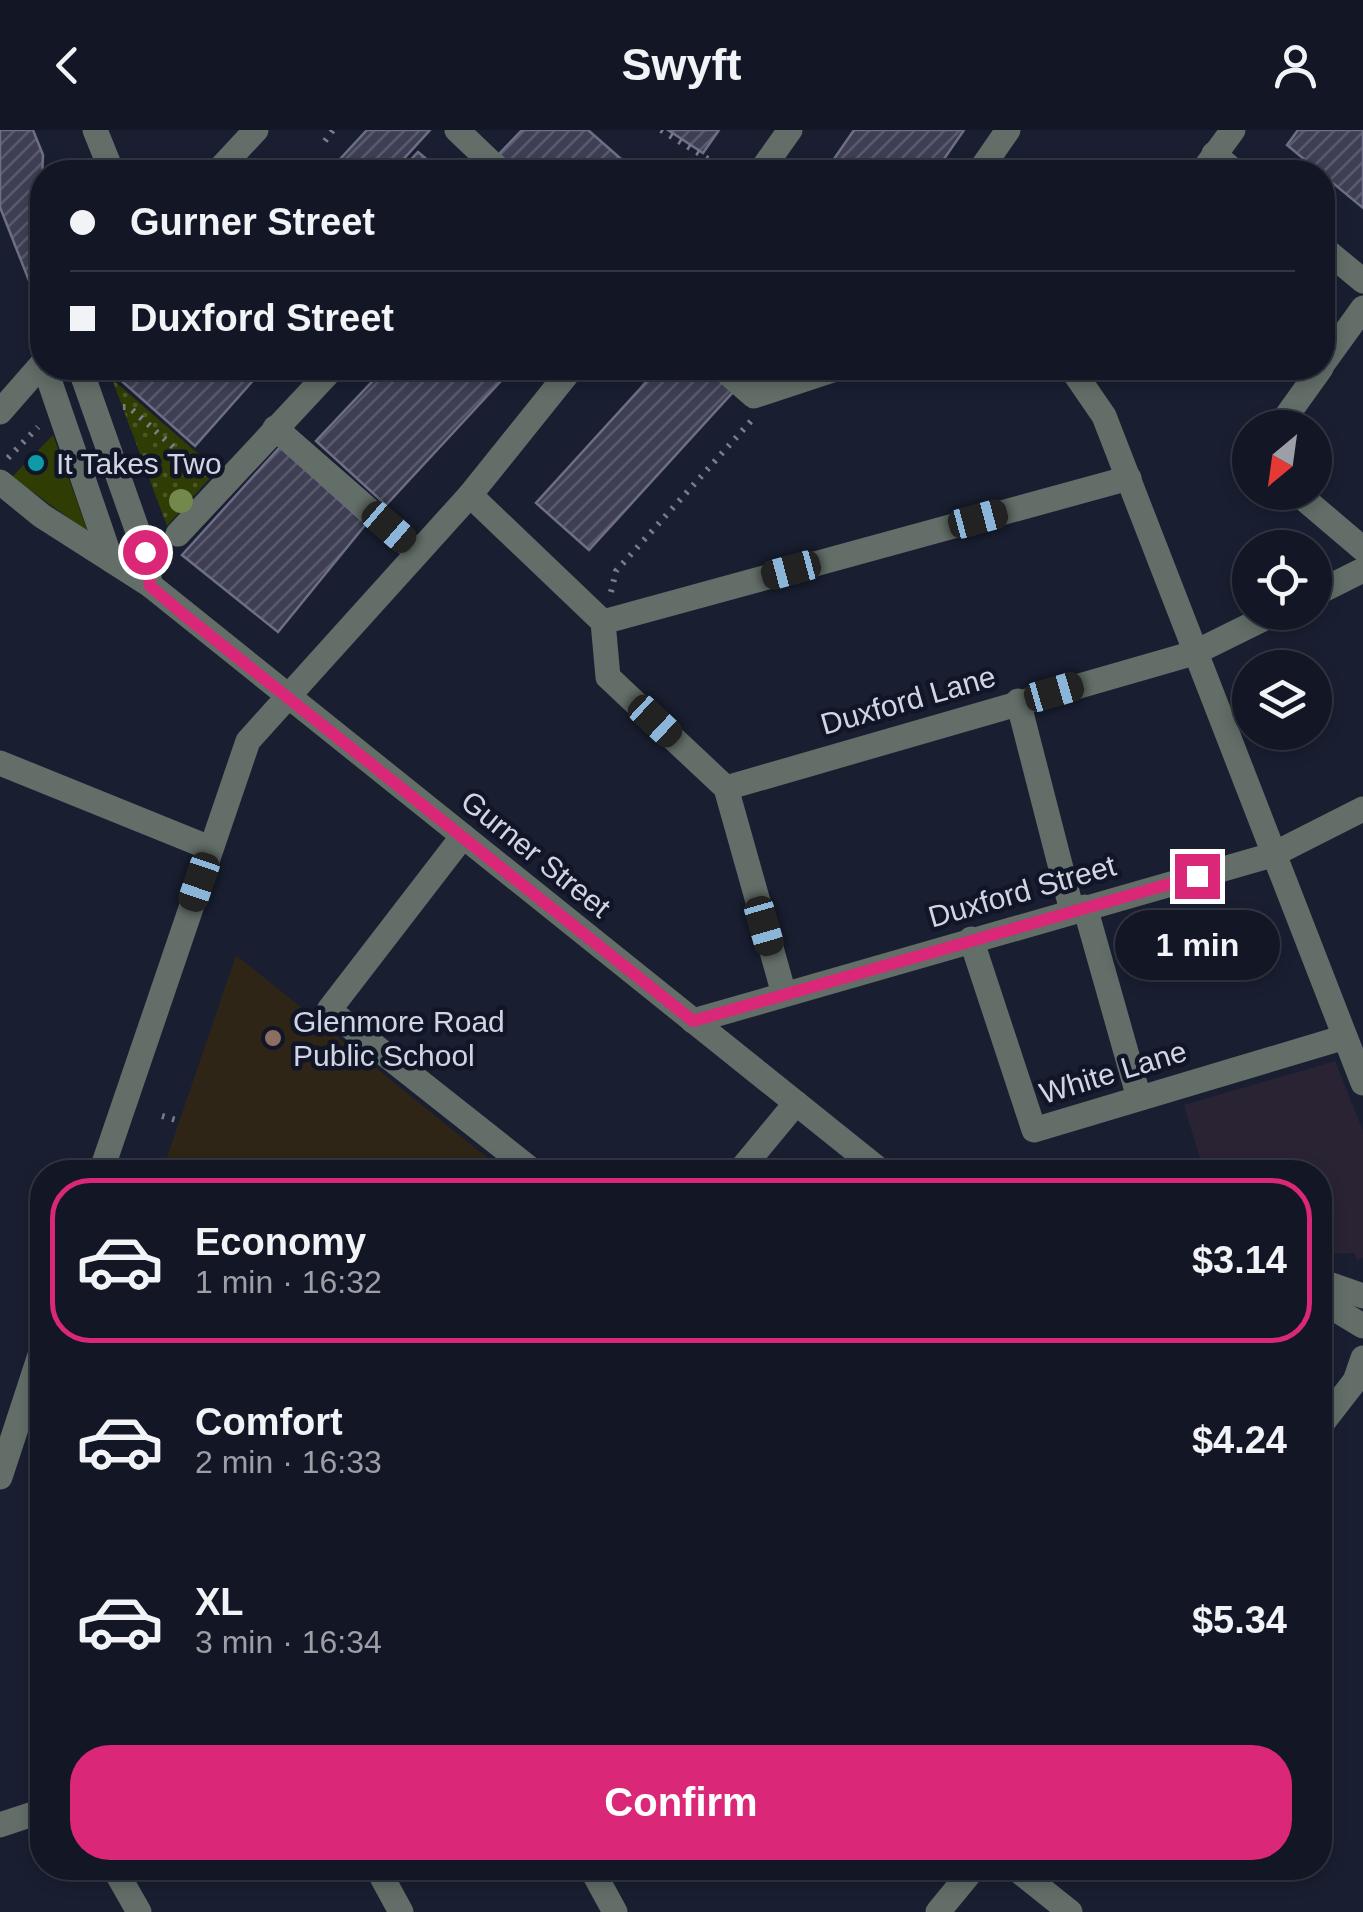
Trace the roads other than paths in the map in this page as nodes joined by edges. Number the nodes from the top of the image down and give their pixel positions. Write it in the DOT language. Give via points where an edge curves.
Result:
graph roads {
  1 [pos="95,130"];
  2 [pos="256,130"];
  3 [pos="457,130"];
  4 [pos="790,130"];
  5 [pos="1008,130"];
  6 [pos="1232,130"];
  7 [pos="107,160"];
  8 [pos="228,160"];
  9 [pos="489,160"];
  10 [pos="769,160"];
  11 [pos="987,160"];
  12 [pos="1210,160"];
  13 [pos="1335,258"];
  14 [pos="1363,281"];
  15 [pos="1363,308"];
  16 [pos="1335,348"];
  17 [pos="31,380"];
  18 [pos="49,380"];
  19 [pos="84,380"];
  20 [pos="321,380"];
  21 [pos="562,380"];
  22 [pos="736,380"];
  23 [pos="803,380"];
  24 [pos="1079,380"];
  25 [pos="1312,380"];
  26 [pos="1291,410"];
  27 [pos="0,412"];
  28 [pos="275,428"];
  29 [pos="1129,478"];
  30 [pos="0,482"];
  31 [pos="470,495"];
  32 [pos="1317,510"];
  33 [pos="178,534"];
  34 [pos="1363,550"];
  35 [pos="417,552"];
  36 [pos="111,560"];
  37 [pos="1363,570"];
  38 [pos="150,586"];
  39 [pos="1332,586"];
  40 [pos="603,622"];
  41 [pos="1241,630"];
  42 [pos="1194,653"];
  43 [pos="286,695"];
  44 [pos="1018,702"];
  45 [pos="0,763"];
  46 [pos="726,788"];
  47 [pos="1363,810"];
  48 [pos="463,836"];
  49 [pos="210,848"];
  50 [pos="1272,855"];
  51 [pos="1079,909"];
  52 [pos="972,939"];
  53 [pos="784,994"];
  54 [pos="693,1021"];
  55 [pos="1356,1059"];
  56 [pos="1139,1098"];
  57 [pos="796,1102"];
  58 [pos="105,1160"];
  59 [pos="519,1160"];
  60 [pos="749,1160"];
  61 [pos="867,1160"];
  62 [pos="1332,1285"];
  63 [pos="1363,1296"];
  64 [pos="1332,1307"];
  65 [pos="1363,1326"];
  66 [pos="1360,1372"];
  67 [pos="30,1386"];
  68 [pos="1332,1410"];
  69 [pos="0,1477"];
  70 [pos="30,1815"];
  71 [pos="0,1825"];
  72 [pos="121,1880"];
  73 [pos="384,1880"];
  74 [pos="597,1880"];
  75 [pos="964,1880"];
  76 [pos="1030,1880"];
  77 [pos="139,1912"];
  78 [pos="400,1912"];
  79 [pos="614,1912"];
  80 [pos="938,1912"];
  81 [pos="1070,1912"];
  1 -- 7 [label="street"];
  2 -- 8 [label="street"];
  3 -- 9 [label="street"];
  4 -- 10 [label="street"];
  5 -- 11 [label="street"];
  6 -- 12 [label="street"];
  13 -- 14 [label="street"];
  15 -- 16 [label="street"];
  17 -- 27 [label="street"];
  18 -- 36 [label="street"];
  19 -- 38 [label="street" via="145,552"];
  20 -- 28 [label="street"];
  21 -- 31 [label="street"];
  22 -- 23 [label="street" via="754,396"];
  24 -- 29 [label="street" via="1104,416"];
  25 -- 26 [label="street"];
  28 -- 33 [label="street"];
  28 -- 35 [label="street"];
  29 -- 40 [label="street"];
  29 -- 42 [label="street"];
  30 -- 36 [label="street, Gurner Street"];
  31 -- 35 [label="street"];
  31 -- 40 [label="street"];
  32 -- 34 [label="street"];
  35 -- 43 [label="street"];
  36 -- 38 [label="street, Gurner Street"];
  37 -- 39 [label="street"];
  38 -- 43 [label="street, Gurner Street"];
  40 -- 46 [label="street" via="608,676"];
  41 -- 42 [label="street, Duxford Lane"];
  42 -- 44 [label="street, Duxford Lane"];
  42 -- 50 [label="street"];
  43 -- 48 [label="street, Gurner Street"];
  43 -- 49 [label="street" via="248,741"];
  44 -- 46 [label="street, Duxford Lane"];
  44 -- 51 [label="street"];
  45 -- 49 [label="street"];
  46 -- 53 [label="street"];
  47 -- 50 [label="street, Duxford Street"];
  48 -- 54 [label="street, Gurner Street"];
  48 -- 59 [label="street" via="329,1010"];
  49 -- 58 [label="street"];
  50 -- 51 [label="street, Duxford Street"];
  50 -- 55 [label="street"];
  51 -- 52 [label="street, Duxford Street"];
  51 -- 56 [label="street"];
  52 -- 53 [label="street, Duxford Street"];
  52 -- 56 [label="street, White Lane" via="1034,1130"];
  53 -- 54 [label="street, Duxford Street"];
  54 -- 57 [label="street, Gurner Street"];
  55 -- 56 [label="street, White Lane"];
  57 -- 60 [label="street"];
  57 -- 61 [label="street, Gurner Street"];
  62 -- 63 [label="street"];
  64 -- 65 [label="street"];
  66 -- 68 [label="street"];
  67 -- 69 [label="street"];
  70 -- 71 [label="street"];
  72 -- 77 [label="street"];
  73 -- 78 [label="street"];
  74 -- 79 [label="street"];
  75 -- 80 [label="street"];
  76 -- 81 [label="street"];
}
